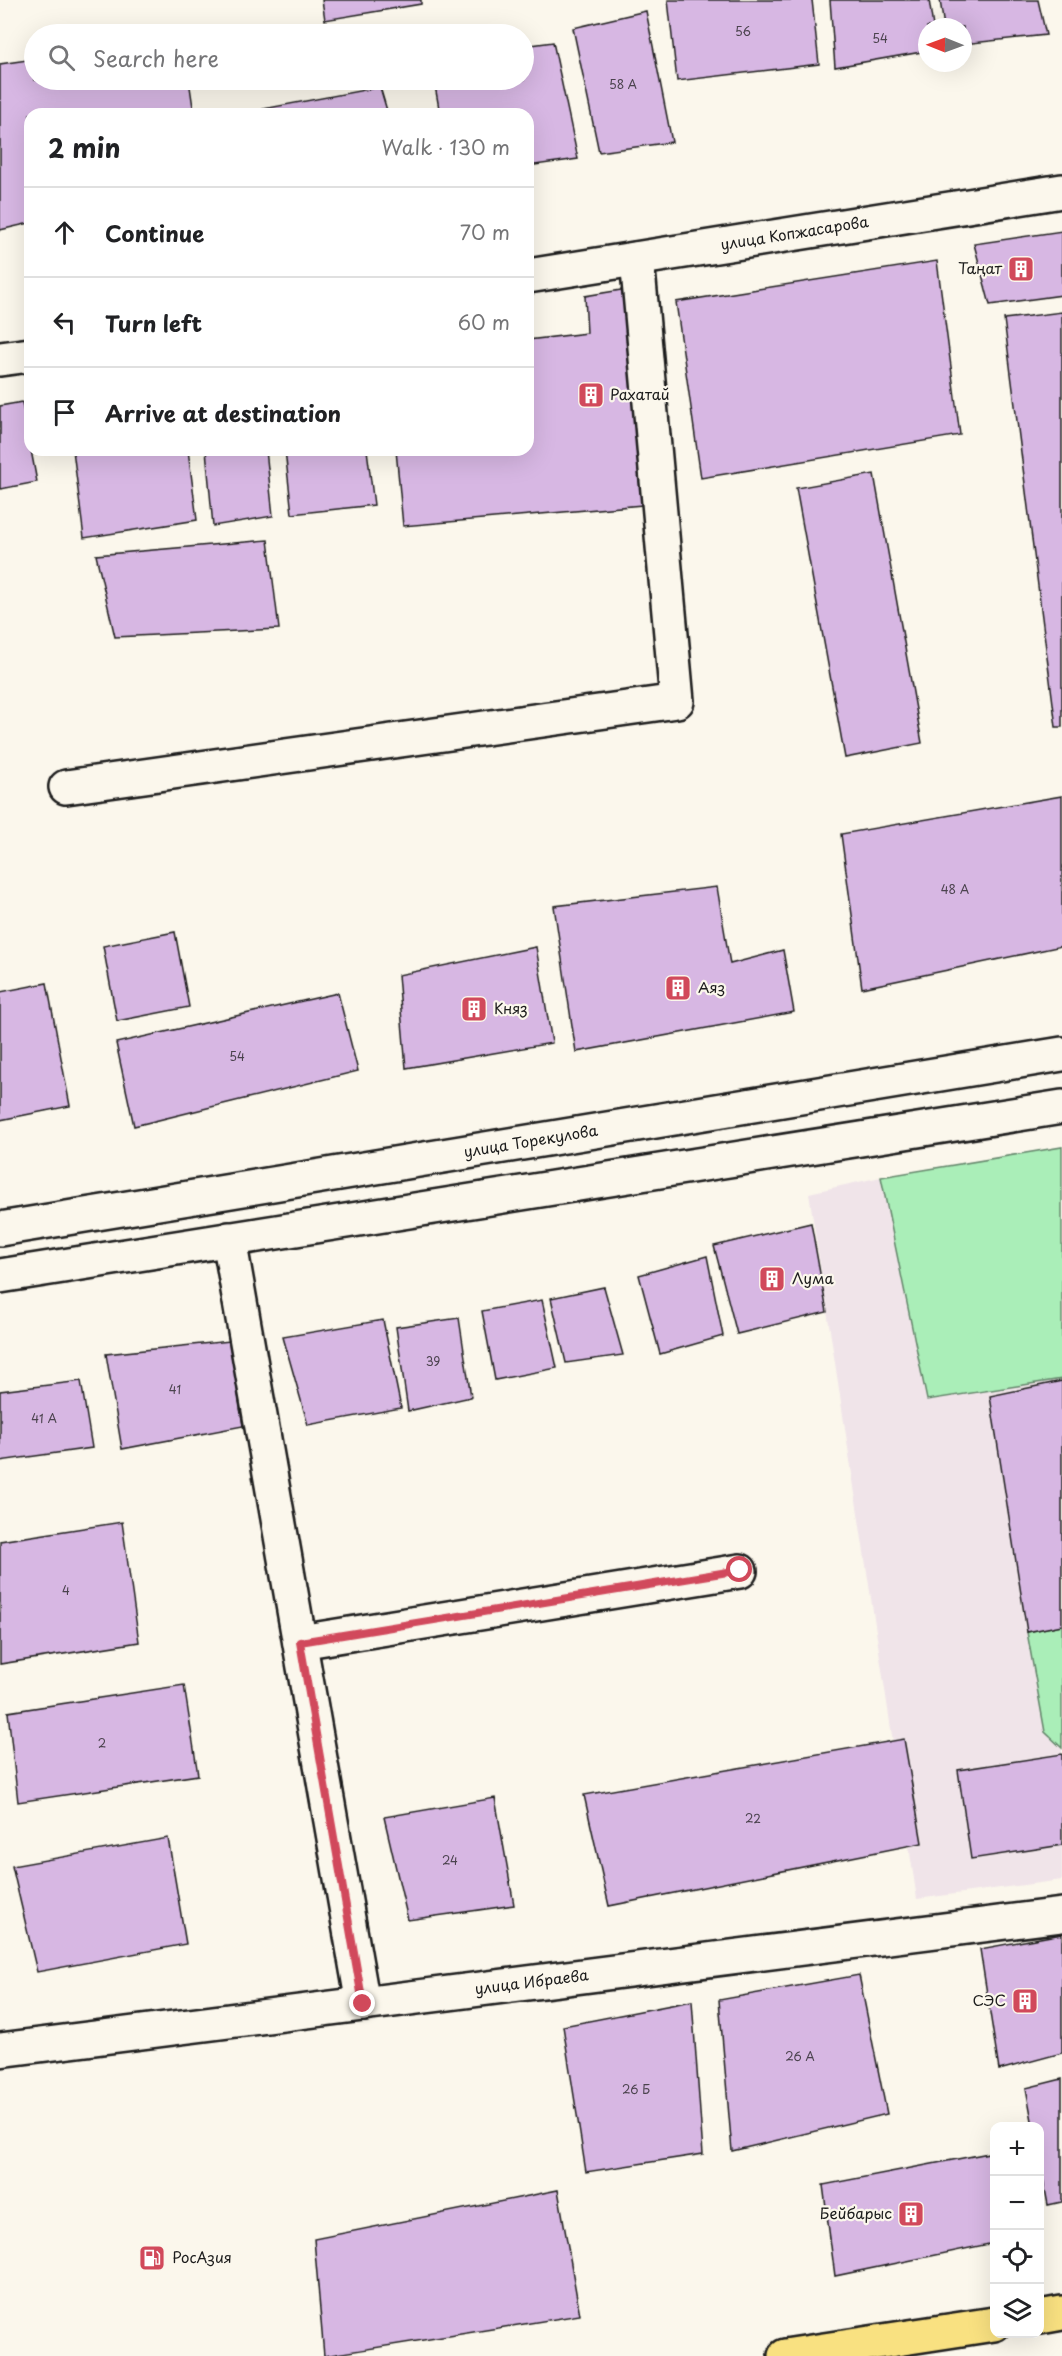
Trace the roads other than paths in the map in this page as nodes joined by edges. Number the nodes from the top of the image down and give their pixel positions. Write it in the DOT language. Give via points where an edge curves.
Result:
graph roads {
  1 [pos="1062,191"];
  2 [pos="637,259"];
  3 [pos="534,275"];
  4 [pos="24,356"];
  5 [pos="0,359"];
  6 [pos="66,787"];
  7 [pos="1062,1054"];
  8 [pos="1062,1107"];
  9 [pos="0,1229"];
  10 [pos="229,1239"];
  11 [pos="0,1276"];
  12 [pos="740,1570"];
  13 [pos="300,1642"];
  14 [pos="1062,1915"];
  15 [pos="363,2004"];
  16 [pos="0,2050"];
  17 [pos="1062,2313"];
  18 [pos="1044,2316"];
  19 [pos="990,2325"];
  20 [pos="784,2356"];
  1 -- 2 [label="street, улица Копжасарова"];
  2 -- 3 [label="street, улица Копжасарова"];
  2 -- 6 [label="street" via="678,701"];
  4 -- 5 [label="street"];
  7 -- 9 [label="street, улица Торекулова"];
  8 -- 10 [label="street"];
  10 -- 11 [label="street"];
  10 -- 13 [label="street"];
  12 -- 13 [label="street"];
  13 -- 15 [label="street"];
  14 -- 15 [label="street, улица Ибраева"];
  15 -- 16 [label="street, улица Ибраева"];
  17 -- 18 [label="main road"];
  19 -- 20 [label="main road"];
}
